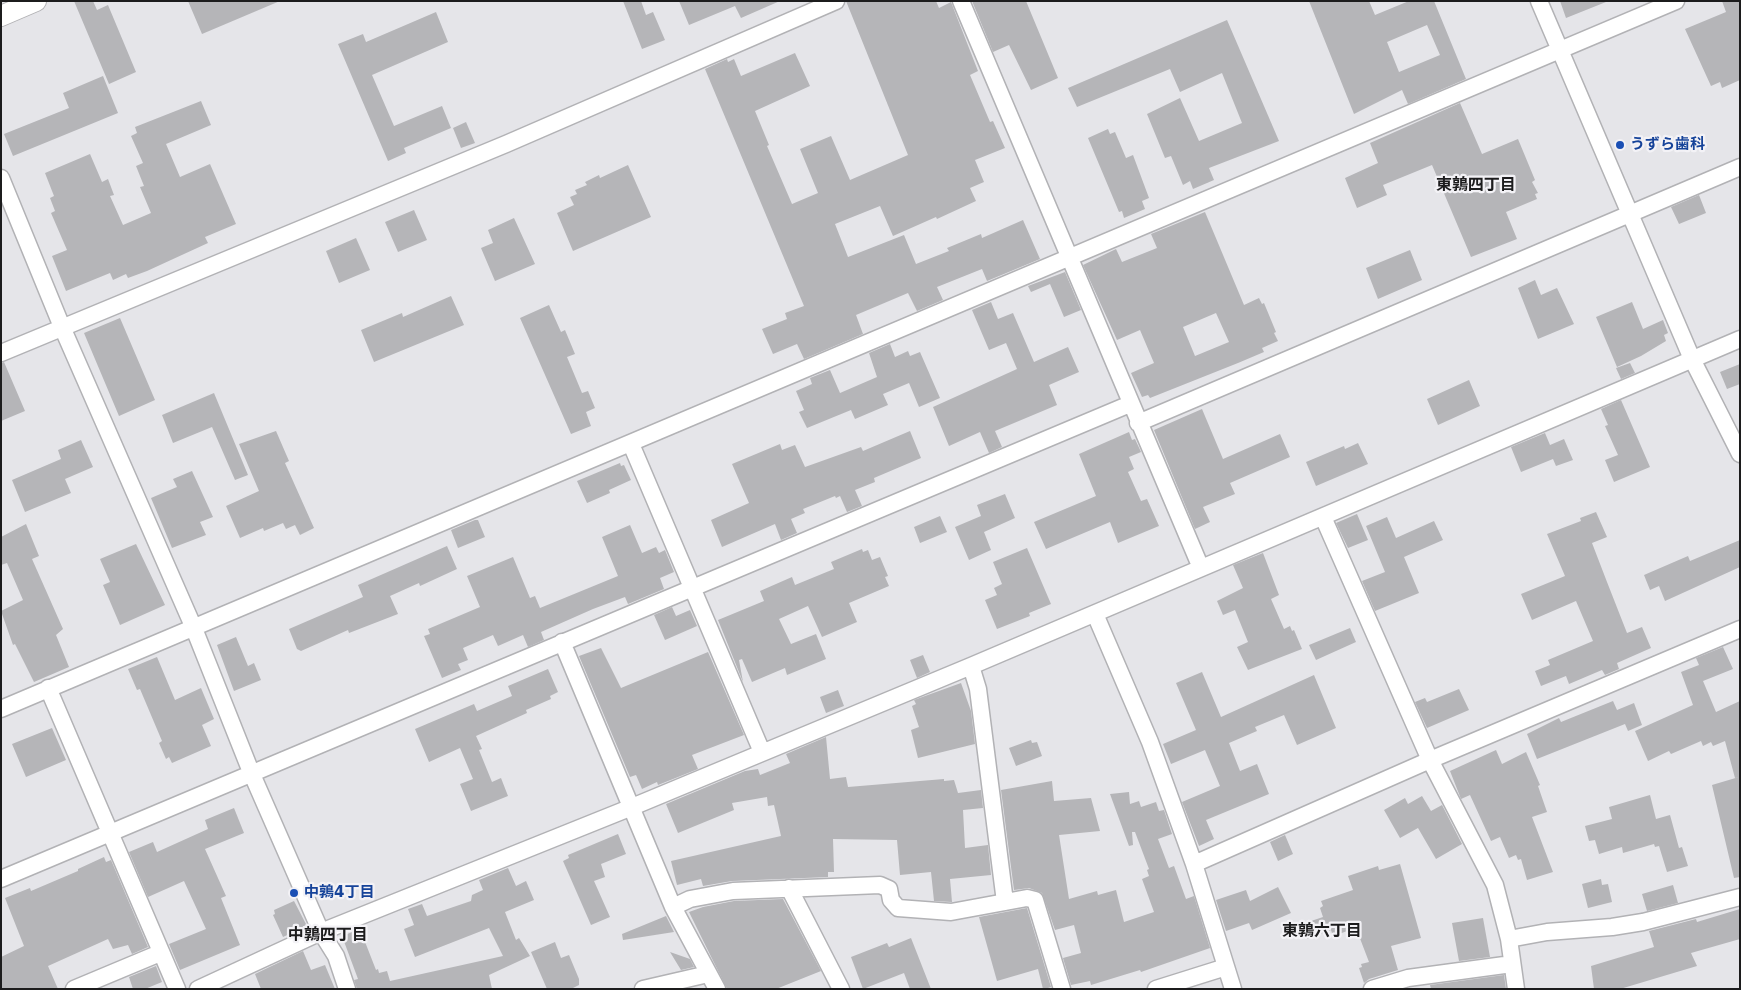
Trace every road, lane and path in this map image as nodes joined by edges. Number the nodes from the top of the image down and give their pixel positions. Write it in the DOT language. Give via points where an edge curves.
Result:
graph roads {
  1 [pos="36,1"];
  2 [pos="836,1"];
  3 [pos="961,1"];
  4 [pos="1539,1"];
  5 [pos="1676,1"];
  6 [pos="1,16"];
  7 [pos="1560,51"];
  8 [pos="1740,167"];
  9 [pos="1,178"];
  10 [pos="1628,213"];
  11 [pos="1070,258"];
  12 [pos="62,327"];
  13 [pos="1740,340"];
  14 [pos="1,353"];
  15 [pos="1692,359"];
  16 [pos="1130,404"];
  17 [pos="1138,423"];
  18 [pos="631,444"];
  19 [pos="1740,454"];
  20 [pos="1323,516"];
  21 [pos="1201,568"];
  22 [pos="693,588"];
  23 [pos="1095,614"];
  24 [pos="193,626"];
  25 [pos="1740,629"];
  26 [pos="562,642"];
  27 [pos="971,666"];
  28 [pos="48,688"];
  29 [pos="1,708"];
  30 [pos="762,752"];
  31 [pos="1430,760"];
  32 [pos="251,772"];
  33 [pos="632,807"];
  34 [pos="110,832"];
  35 [pos="1194,864"];
  36 [pos="1,879"];
  37 [pos="789,888"];
  38 [pos="1740,897"];
  39 [pos="1005,902"];
  40 [pos="673,907"];
  41 [pos="321,932"];
  42 [pos="1509,939"];
  43 [pos="160,952"];
  44 [pos="1512,964"];
  45 [pos="1226,967"];
  46 [pos="708,974"];
  47 [pos="74,989"];
  48 [pos="177,989"];
  49 [pos="198,989"];
  50 [pos="347,989"];
  51 [pos="643,989"];
  52 [pos="717,989"];
  53 [pos="841,989"];
  54 [pos="1062,989"];
  55 [pos="1156,989"];
  56 [pos="1233,989"];
  57 [pos="1372,989"];
  58 [pos="1516,989"];
  1 -- 6 [label="street"];
  2 -- 12 [label="street" via="506,144"];
  3 -- 11 [label="street"];
  4 -- 7 [label="street"];
  5 -- 7 [label="street"];
  7 -- 10 [label="street"];
  7 -- 11 [label="street"];
  8 -- 10 [label="street"];
  9 -- 12 [label="street"];
  10 -- 15 [label="street"];
  10 -- 17 [label="street"];
  11 -- 16 [label="street"];
  11 -- 18 [label="street"];
  12 -- 14 [label="street"];
  12 -- 24 [label="street"];
  13 -- 15 [label="street"];
  15 -- 19 [label="street"];
  15 -- 20 [label="street"];
  16 -- 17 [label="street"];
  16 -- 22 [label="street"];
  17 -- 21 [label="street"];
  18 -- 22 [label="street"];
  18 -- 24 [label="street"];
  20 -- 21 [label="street"];
  20 -- 31 [label="street"];
  21 -- 23 [label="street"];
  22 -- 26 [label="street"];
  22 -- 30 [label="street"];
  23 -- 27 [label="street"];
  23 -- 35 [label="street" via="1150,742"];
  24 -- 28 [label="street"];
  24 -- 32 [label="street"];
  25 -- 31 [label="street"];
  26 -- 32 [label="street"];
  26 -- 33 [label="street"];
  27 -- 30 [label="street"];
  27 -- 39 [label="street" via="978,689"];
  28 -- 29 [label="street"];
  28 -- 34 [label="street"];
  30 -- 33 [label="street"];
  31 -- 35 [label="street"];
  31 -- 42 [label="street" via="1495,885"];
  32 -- 34 [label="street"];
  32 -- 41 [label="street"];
  33 -- 40 [label="street"];
  33 -- 41 [label="street"];
  34 -- 36 [label="street"];
  34 -- 43 [label="street"];
  35 -- 45 [label="street"];
  37 -- 39 [label="street" via="880,885 889,889 891,900 898,908 951,912"];
  37 -- 40 [label="street" via="733,890 690,899"];
  37 -- 53 [label="street"];
  38 -- 42 [label="street" via="1643,922"];
  39 -- 54 [label="street" via="1027,898 1035,900"];
  40 -- 46 [label="street"];
  41 -- 49 [label="street"];
  41 -- 50 [label="street" via="336,956"];
  42 -- 44 [label="street"];
  43 -- 47 [label="street"];
  43 -- 48 [label="street"];
  44 -- 57 [label="street" via="1408,978"];
  44 -- 58 [label="street"];
  45 -- 55 [label="street"];
  45 -- 56 [label="street"];
  46 -- 51 [label="street"];
  46 -- 52 [label="street"];
}
